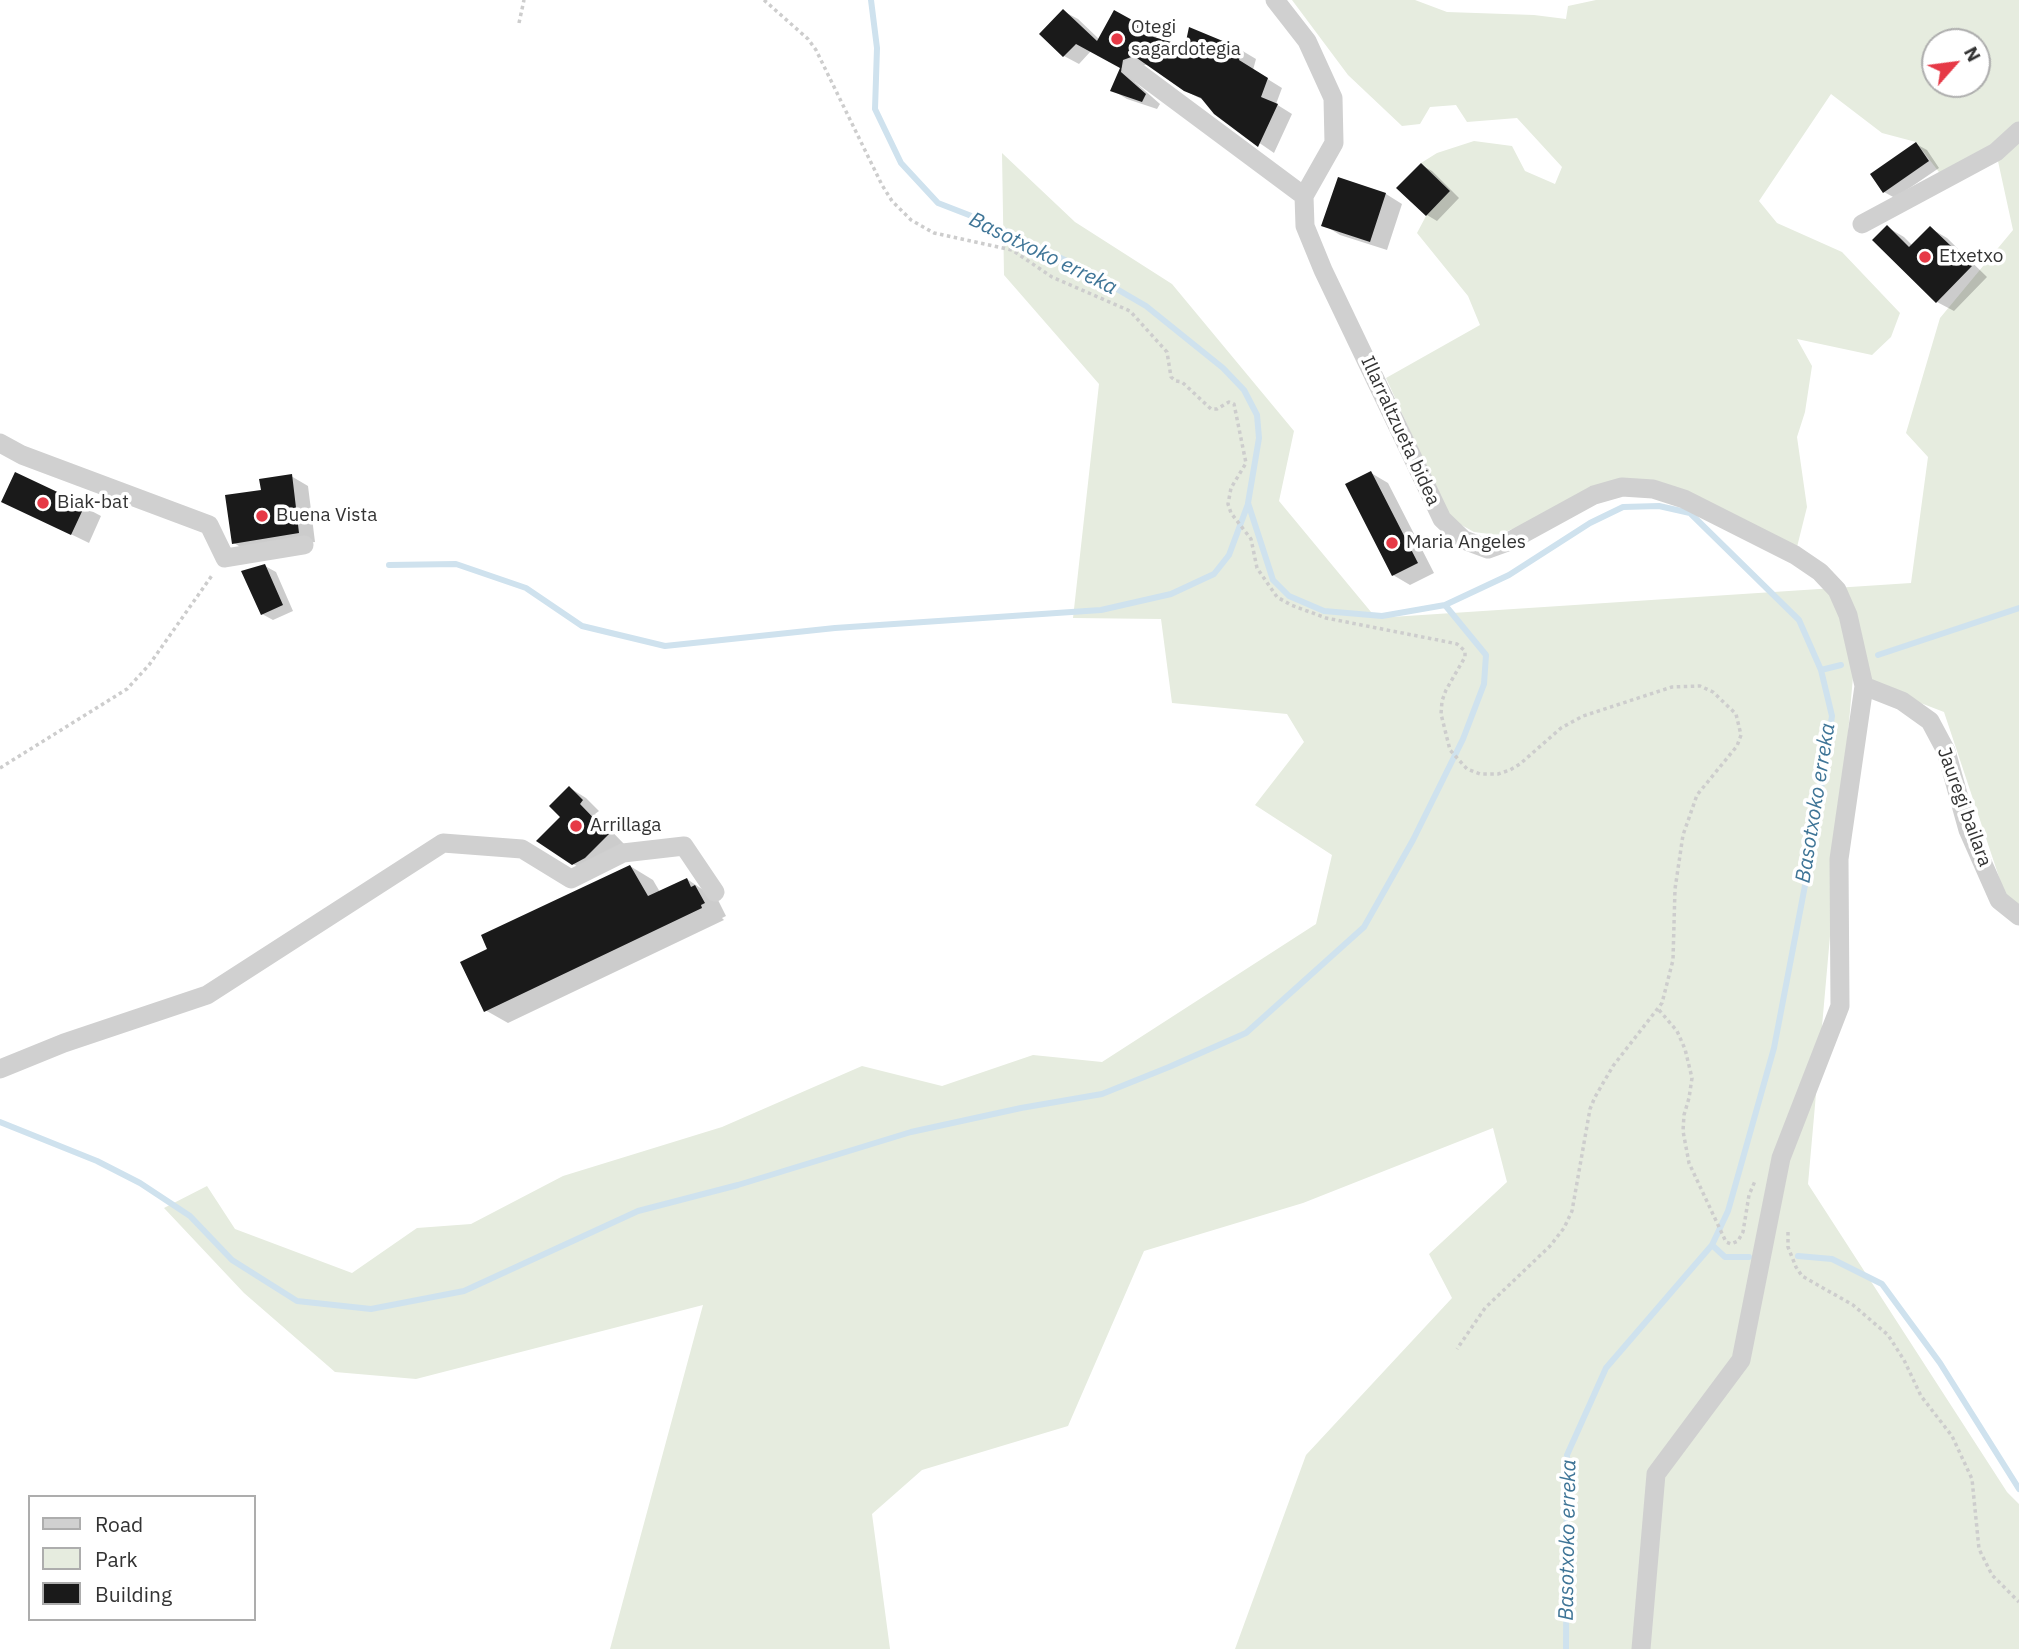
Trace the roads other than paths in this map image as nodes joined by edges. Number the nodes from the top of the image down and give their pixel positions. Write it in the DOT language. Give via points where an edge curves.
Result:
graph roads {
  1 [pos="1275,0"];
  2 [pos="1132,68"];
  3 [pos="2019,131"];
  4 [pos="1304,196"];
  5 [pos="1862,224"];
  6 [pos="0,443"];
  7 [pos="304,545"];
  8 [pos="1864,687"];
  9 [pos="715,892"];
  10 [pos="2019,916"];
  11 [pos="0,1069"];
  12 [pos="1641,1649"];
  1 -- 4 [label="street" via="1307,41 1333,98 1334,143"];
  2 -- 4 [label="street"];
  3 -- 5 [label="street" via="1996,152"];
  4 -- 8 [label="street, Illarraltzueta bidea" via="1305,226 1323,270 1442,519 1464,540 1488,549 1594,495 1622,487 1653,489 1684,499 1820,572 1837,590 1848,615"];
  6 -- 7 [label="street" via="209,525 225,558"];
  8 -- 10 [label="street, Jauregi bailara" via="1902,701 1930,721 1946,751 1968,830 1999,900"];
  8 -- 12 [label="street" via="1839,859 1840,1006 1781,1158 1741,1360 1656,1474"];
  9 -- 11 [label="street" via="684,846 624,853 571,880 522,849 443,843 208,995"];
}
